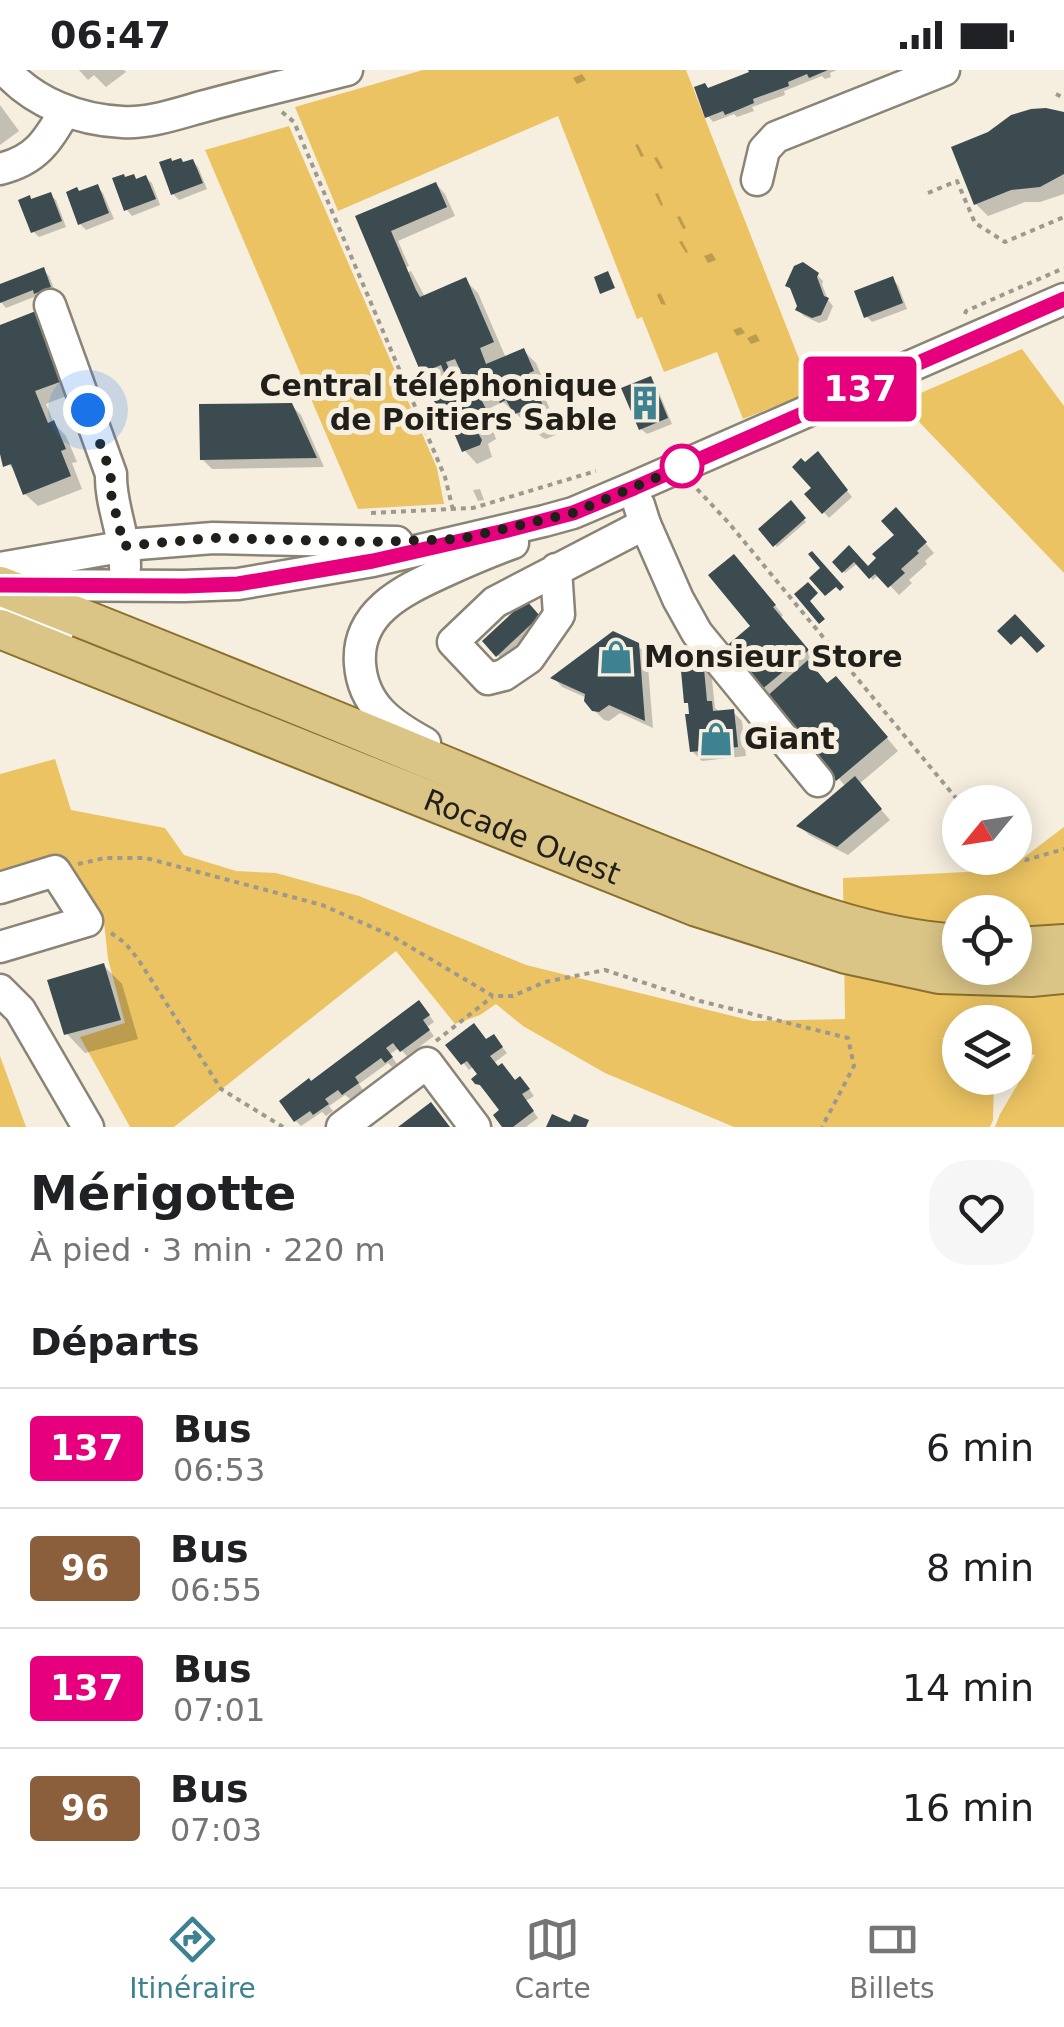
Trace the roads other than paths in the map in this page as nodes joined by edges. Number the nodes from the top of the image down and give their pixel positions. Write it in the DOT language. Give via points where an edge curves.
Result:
graph roads {
  1 [pos="5,70"];
  2 [pos="347,70"];
  3 [pos="944,70"];
  4 [pos="65,111"];
  5 [pos="0,169"];
  6 [pos="757,180"];
  7 [pos="1064,299"];
  8 [pos="50,305"];
  9 [pos="634,488"];
  10 [pos="573,513"];
  11 [pos="645,524"];
  12 [pos="460,539"];
  13 [pos="124,546"];
  14 [pos="0,568"];
  15 [pos="556,570"];
  16 [pos="124,585"];
  17 [pos="0,586"];
  18 [pos="0,624"];
  19 [pos="239,682"];
  20 [pos="818,781"];
  21 [pos="589,826"];
  22 [pos="0,888"];
  23 [pos="942,941"];
  24 [pos="1064,944"];
  25 [pos="1032,946"];
  26 [pos="0,948"];
  27 [pos="1064,974"];
  28 [pos="0,990"];
  29 [pos="88,1127"];
  30 [pos="342,1127"];
  31 [pos="476,1127"];
  1 -- 4 [label="street"];
  2 -- 4 [label="street" via="126,123"];
  3 -- 6 [label="street" via="776,137 764,150"];
  4 -- 5 [label="street" via="34,155"];
  7 -- 9 [label="street"];
  8 -- 13 [label="street" via="111,474"];
  9 -- 10 [label="street"];
  9 -- 11 [label="street"];
  10 -- 12 [label="street"];
  10 -- 21 [label="street" via="406,588 371,619 359,655 368,696 397,728 550,796"];
  11 -- 15 [label="street"];
  11 -- 20 [label="street" via="697,633"];
  12 -- 13 [label="street" via="213,538"];
  12 -- 16 [label="street" via="238,584"];
  13 -- 14 [label="street"];
  13 -- 16 [label="street"];
  16 -- 17 [label="street"];
  17 -- 19 [label="main road, Rocade Ouest"];
  18 -- 19 [label="street"];
  18 -- 27 [label="main road, Rocade Ouest" via="697,907 846,954 939,974"];
  19 -- 21 [label="main road, Rocade Ouest"];
  21 -- 23 [label="main road, Rocade Ouest" via="860,928"];
  22 -- 26 [label="street" via="54,871 87,921"];
  24 -- 25 [label="main road"];
  28 -- 29 [label="street" via="20,1010"];
  30 -- 31 [label="street" via="427,1063"];
}
